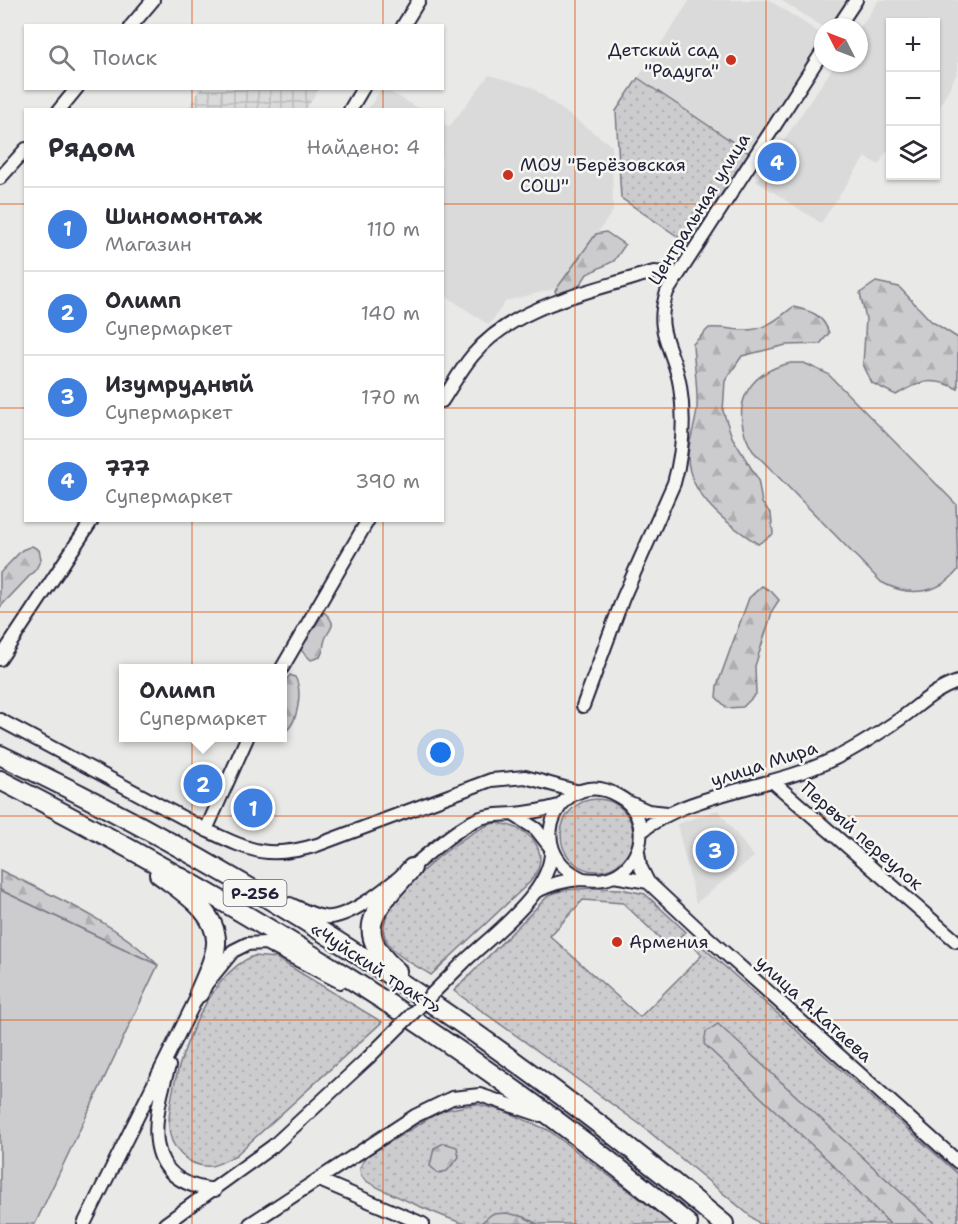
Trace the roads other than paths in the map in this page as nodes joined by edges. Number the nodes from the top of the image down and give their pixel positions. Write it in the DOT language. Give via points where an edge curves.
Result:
graph roads {
  1 [pos="153,0"];
  2 [pos="419,0"];
  3 [pos="856,0"];
  4 [pos="844,18"];
  5 [pos="133,24"];
  6 [pos="404,24"];
  7 [pos="814,65"];
  8 [pos="75,90"];
  9 [pos="362,90"];
  10 [pos="61,108"];
  11 [pos="351,108"];
  12 [pos="24,151"];
  13 [pos="0,178"];
  14 [pos="677,274"];
  15 [pos="444,398"];
  16 [pos="91,522"];
  17 [pos="367,522"];
  18 [pos="0,659"];
  19 [pos="285,664"];
  20 [pos="958,681"];
  21 [pos="583,706"];
  22 [pos="0,720"];
  23 [pos="245,742"];
  24 [pos="0,755"];
  25 [pos="0,780"];
  26 [pos="772,782"];
  27 [pos="579,792"];
  28 [pos="626,801"];
  29 [pos="559,806"];
  30 [pos="667,813"];
  31 [pos="511,814"];
  32 [pos="206,830"];
  33 [pos="641,832"];
  34 [pos="108,835"];
  35 [pos="551,848"];
  36 [pos="638,852"];
  37 [pos="207,864"];
  38 [pos="412,868"];
  39 [pos="614,876"];
  40 [pos="583,879"];
  41 [pos="648,882"];
  42 [pos="537,891"];
  43 [pos="957,944"];
  44 [pos="199,993"];
  45 [pos="443,1012"];
  46 [pos="431,1030"];
  47 [pos="180,1031"];
  48 [pos="558,1121"];
  49 [pos="958,1162"];
  50 [pos="319,1179"];
  51 [pos="215,1190"];
  52 [pos="84,1224"];
  53 [pos="165,1224"];
  54 [pos="250,1224"];
  55 [pos="423,1224"];
  56 [pos="688,1224"];
  57 [pos="724,1224"];
  1 -- 5 [label="street"];
  2 -- 6 [label="street"];
  3 -- 4 [label="street"];
  7 -- 14 [label="street, Центральная улица"];
  8 -- 10 [label="street"];
  9 -- 11 [label="street"];
  12 -- 13 [label="street"];
  14 -- 15 [label="street" via="654,272 639,276 517,319 472,355"];
  14 -- 21 [label="street, Центральная улица" via="666,291 660,320 680,384 679,464"];
  16 -- 18 [label="street"];
  17 -- 19 [label="street"];
  20 -- 26 [label="street, улица Мира" via="933,693 851,750 810,770"];
  22 -- 32 [label="street"];
  23 -- 32 [label="street"];
  24 -- 37 [label="highway, «Чуйский тракт» / Р-256"];
  25 -- 34 [label="highway, «Чуйский тракт» / Р-256"];
  26 -- 30 [label="street, улица Мира"];
  26 -- 43 [label="street, Первый переулок"];
  27 -- 28 [label="street" via="611,791"];
  27 -- 29 [label="street"];
  27 -- 32 [label="street" via="525,777 491,780 291,853 254,850"];
  28 -- 30 [label="street, улица Мира" via="648,811"];
  28 -- 33 [label="street" via="637,815"];
  29 -- 31 [label="street"];
  29 -- 35 [label="street" via="551,826"];
  30 -- 33 [label="street, улица Мира"];
  31 -- 35 [label="street" via="536,829"];
  31 -- 38 [label="street" via="477,819 441,842"];
  33 -- 36 [label="street"];
  34 -- 44 [label="highway" via="191,899 207,917 216,942"];
  34 -- 46 [label="highway, «Чуйский тракт» / Р-256" via="294,942"];
  35 -- 40 [label="street" via="560,864"];
  35 -- 42 [label="street" via="549,870"];
  36 -- 39 [label="street"];
  36 -- 41 [label="street"];
  37 -- 38 [label="street" via="309,913 326,917 355,908"];
  37 -- 45 [label="highway, «Чуйский тракт» / Р-256"];
  38 -- 45 [label="highway" via="377,912 371,937 383,959"];
  39 -- 40 [label="street"];
  39 -- 41 [label="street"];
  40 -- 42 [label="street" via="557,882"];
  41 -- 49 [label="street, улица А.Катаева"];
  42 -- 51 [label="street, bridge" via="368,1058 273,1146"];
  44 -- 46 [label="street" via="233,951 247,944 265,943"];
  44 -- 47 [label="street"];
  45 -- 57 [label="highway, «Чуйский тракт» / Р-256" via="572,1103"];
  46 -- 48 [label="highway, «Чуйский тракт» / Р-256"];
  47 -- 51 [label="street" via="161,1090 154,1133 157,1148 165,1164 183,1182"];
  47 -- 52 [label="street"];
  48 -- 50 [label="street" via="480,1095 452,1098 415,1116"];
  48 -- 56 [label="highway, «Чуйский тракт» / Р-256"];
  50 -- 54 [label="street"];
  50 -- 55 [label="street"];
  51 -- 53 [label="street"];
}
